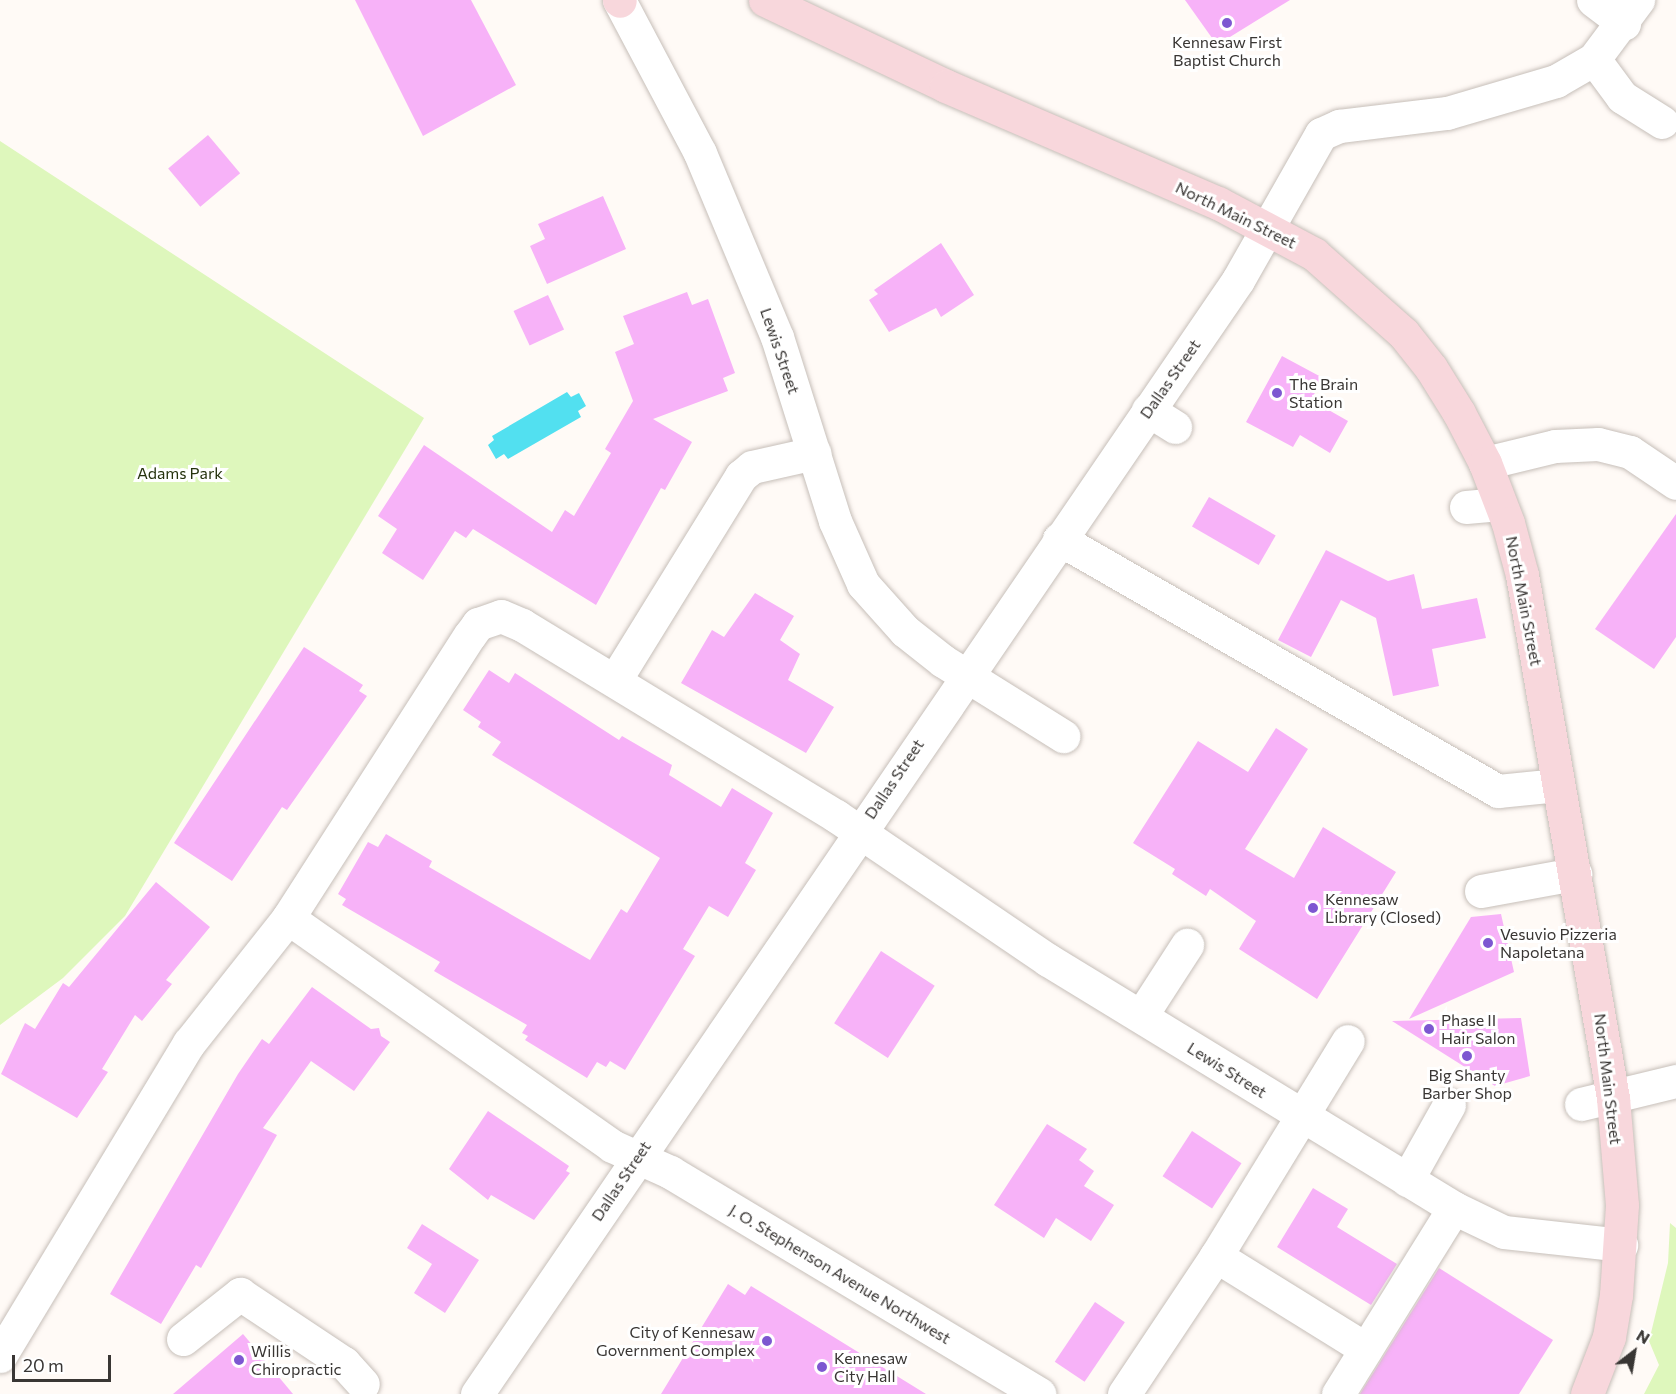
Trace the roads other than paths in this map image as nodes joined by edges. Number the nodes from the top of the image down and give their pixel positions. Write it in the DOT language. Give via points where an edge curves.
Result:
graph roads {
  1 [pos="619,0"];
  2 [pos="765,0"];
  3 [pos="1593,0"];
  4 [pos="1631,12"];
  5 [pos="1594,59"];
  6 [pos="1662,122"];
  7 [pos="1268,228"];
  8 [pos="814,453"];
  9 [pos="1485,464"];
  10 [pos="1676,483"];
  11 [pos="1500,504"];
  12 [pos="1466,507"];
  13 [pos="1059,539"];
  14 [pos="965,676"];
  15 [pos="615,680"];
  16 [pos="1063,736"];
  17 [pos="1558,785"];
  18 [pos="859,832"];
  19 [pos="1575,874"];
  20 [pos="1481,891"];
  21 [pos="288,918"];
  22 [pos="1186,945"];
  23 [pos="1142,1016"];
  24 [pos="1348,1041"];
  25 [pos="1676,1081"];
  26 [pos="1613,1098"];
  27 [pos="1581,1104"];
  28 [pos="1449,1105"];
  29 [pos="1303,1117"];
  30 [pos="638,1157"];
  31 [pos="1407,1180"];
  32 [pos="1454,1208"];
  33 [pos="1621,1245"];
  34 [pos="1216,1256"];
  35 [pos="522,1332"];
  36 [pos="183,1339"];
  37 [pos="1365,1349"];
  38 [pos="0,1356"];
  39 [pos="1024,1390"];
  40 [pos="366,1391"];
  41 [pos="477,1394"];
  42 [pos="502,1394"];
  43 [pos="1124,1394"];
  44 [pos="1338,1394"];
  45 [pos="1587,1394"];
  1 -- 8 [label="street, Lewis Street" via="700,153 777,337"];
  2 -- 7 [label="main road, North Main Street" via="946,86"];
  3 -- 4 [label="street"];
  4 -- 5 [label="street"];
  5 -- 6 [label="street" via="1622,97"];
  5 -- 7 [label="street, Dallas Street" via="1556,81 1447,113 1339,126 1321,134"];
  7 -- 9 [label="main road, North Main Street" via="1314,254 1404,334 1437,377"];
  7 -- 13 [label="street, Dallas Street" via="1162,419"];
  8 -- 14 [label="street, Lewis Street" via="835,521 863,584 905,631"];
  8 -- 15 [label="street" via="752,467 741,476"];
  9 -- 10 [label="street" via="1555,446 1598,444 1630,452"];
  9 -- 11 [label="main road, North Main Street"];
  11 -- 12 [label="street"];
  11 -- 17 [label="main road, North Main Street" via="1522,575"];
  13 -- 14 [label="street, Dallas Street"];
  13 -- 17 [label="street" via="1498,791"];
  14 -- 16 [label="street, Lewis Street"];
  14 -- 18 [label="street, Dallas Street"];
  15 -- 18 [label="street, Lewis Street"];
  15 -- 21 [label="street, Lewis Street" via="501,616 478,624"];
  17 -- 19 [label="main road, North Main Street"];
  18 -- 23 [label="street, Lewis Street" via="1048,960"];
  18 -- 30 [label="street, Dallas Street"];
  19 -- 20 [label="street"];
  19 -- 26 [label="main road, North Main Street"];
  21 -- 30 [label="street, J. O. Stephenson Avenue Northwest" via="612,1146"];
  21 -- 38 [label="street, Lewis Street" via="189,1043"];
  22 -- 23 [label="street"];
  23 -- 29 [label="street, Lewis Street"];
  24 -- 29 [label="street"];
  25 -- 26 [label="street"];
  26 -- 27 [label="street"];
  26 -- 33 [label="main road, North Main Street" via="1622,1205"];
  28 -- 31 [label="street"];
  29 -- 31 [label="street, Lewis Street"];
  29 -- 34 [label="street"];
  30 -- 35 [label="street, Dallas Street"];
  30 -- 39 [label="street, J. O. Stephenson Avenue Northwest" via="670,1172"];
  31 -- 32 [label="street, Lewis Street"];
  32 -- 33 [label="street, Lewis Street" via="1504,1232"];
  32 -- 37 [label="street"];
  33 -- 45 [label="main road, North Main Street" via="1609,1337"];
  34 -- 37 [label="street"];
  34 -- 43 [label="street"];
  35 -- 41 [label="street, Dallas Street"];
  35 -- 42 [label="street, Dallas Street"];
  36 -- 40 [label="street" via="240,1294 344,1363"];
  37 -- 44 [label="street"];
}
